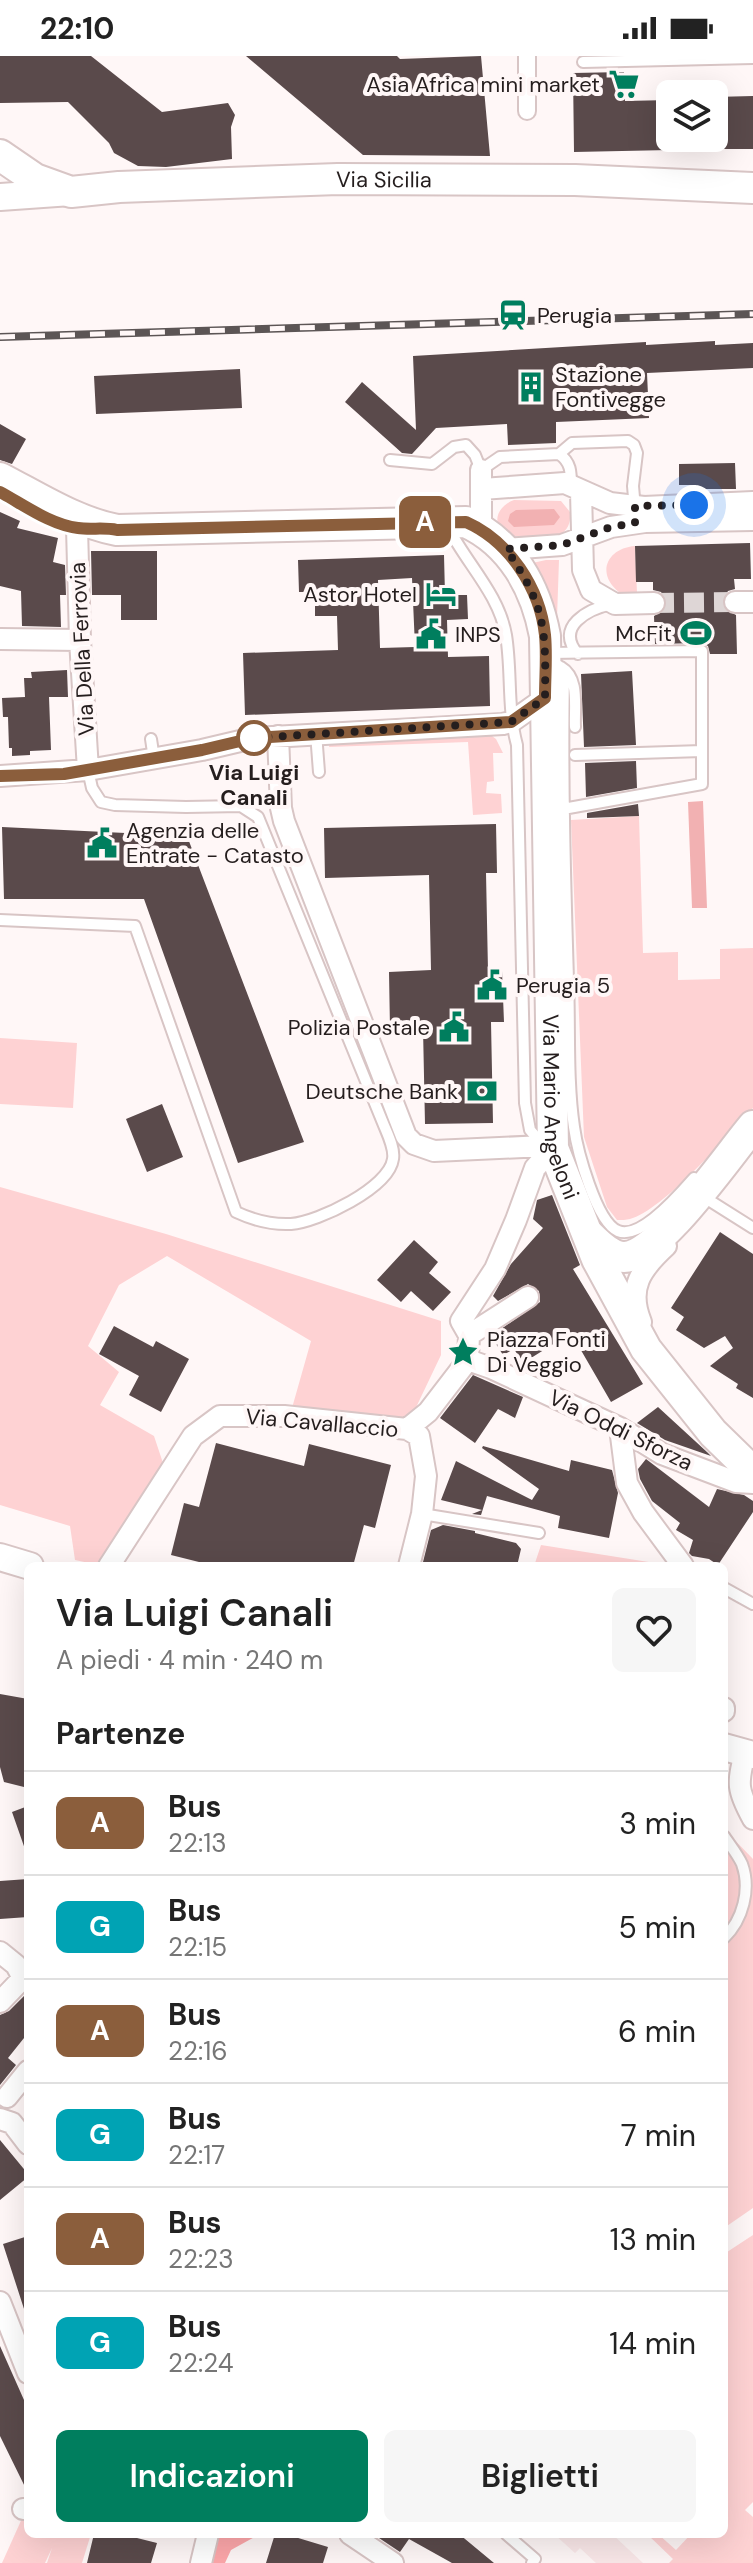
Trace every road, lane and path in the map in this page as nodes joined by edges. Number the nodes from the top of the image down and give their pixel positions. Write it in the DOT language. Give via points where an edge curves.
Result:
graph roads {
  1 [pos="527,56"];
  2 [pos="728,57"];
  3 [pos="686,58"];
  4 [pos="753,58"];
  5 [pos="583,62"];
  6 [pos="527,111"];
  7 [pos="0,155"];
  8 [pos="696,185"];
  9 [pos="753,188"];
  10 [pos="71,192"];
  11 [pos="0,197"];
  12 [pos="753,199"];
  13 [pos="559,454"];
  14 [pos="390,460"];
  15 [pos="0,478"];
  16 [pos="482,479"];
  17 [pos="576,489"];
  18 [pos="0,492"];
  19 [pos="753,502"];
  20 [pos="635,515"];
  21 [pos="753,520"];
  22 [pos="445,522"];
  23 [pos="89,527"];
  24 [pos="481,529"];
  25 [pos="583,539"];
  26 [pos="506,549"];
  27 [pos="654,603"];
  28 [pos="615,604"];
  29 [pos="553,638"];
  30 [pos="0,639"];
  31 [pos="80,640"];
  32 [pos="578,654"];
  33 [pos="545,698"];
  34 [pos="511,722"];
  35 [pos="575,727"];
  36 [pos="316,733"];
  37 [pos="278,736"];
  38 [pos="702,751"];
  39 [pos="575,755"];
  40 [pos="88,770"];
  41 [pos="319,772"];
  42 [pos="0,776"];
  43 [pos="563,809"];
  44 [pos="0,920"];
  45 [pos="561,1074"];
  46 [pos="750,1134"];
  47 [pos="548,1147"];
  48 [pos="714,1156"];
  49 [pos="705,1165"];
  50 [pos="707,1199"];
  51 [pos="753,1228"];
  52 [pos="584,1230"];
  53 [pos="528,1297"];
  54 [pos="465,1328"];
  55 [pos="468,1360"];
  56 [pos="656,1362"];
  57 [pos="620,1428"];
  58 [pos="413,1432"];
  59 [pos="753,1472"];
  60 [pos="753,1483"];
  61 [pos="422,1514"];
  62 [pos="539,1533"];
  63 [pos="0,1557"];
  64 [pos="112,1562"];
  65 [pos="410,1562"];
  66 [pos="680,1562"];
  67 [pos="24,1564"];
  68 [pos="728,1590"];
  69 [pos="753,1604"];
  70 [pos="741,1752"];
  71 [pos="753,1819"];
  72 [pos="728,1842"];
  73 [pos="728,1935"];
  74 [pos="0,1952"];
  75 [pos="0,2002"];
  76 [pos="24,2076"];
  77 [pos="7,2097"];
  78 [pos="0,2119"];
  79 [pos="24,2139"];
  80 [pos="0,2302"];
  81 [pos="24,2363"];
  82 [pos="207,2538"];
  83 [pos="356,2538"];
  84 [pos="511,2538"];
  85 [pos="201,2563"];
  86 [pos="393,2563"];
  87 [pos="532,2563"];
  1 -- 6 [label="street"];
  2 -- 3 [label="lane"];
  2 -- 4 [label="lane"];
  3 -- 5 [label="lane"];
  7 -- 10 [label="main road" via="35,179"];
  8 -- 9 [label="main road, Via Sicilia"];
  8 -- 10 [label="main road, Via Sicilia" via="338,179"];
  8 -- 12 [label="street" via="727,199"];
  10 -- 11 [label="street"];
  13 -- 16 [label="lane" via="500,457"];
  13 -- 17 [label="lane" via="566,459"];
  13 -- 20 [label="lane" via="572,443 634,445"];
  14 -- 16 [label="lane" via="432,464 454,447 466,445"];
  15 -- 23 [label="main road"];
  16 -- 17 [label="street" via="565,483"];
  16 -- 24 [label="street"];
  17 -- 20 [label="street"];
  17 -- 25 [label="street"];
  18 -- 23 [label="main road" via="54,521"];
  19 -- 20 [label="street"];
  20 -- 21 [label="street"];
  20 -- 25 [label="street"];
  22 -- 23 [label="main road"];
  22 -- 24 [label="main road" via="466,522"];
  22 -- 34 [label="lane" via="481,579 506,634"];
  23 -- 31 [label="street, Via Della Ferrovia"];
  24 -- 26 [label="main road, Via Mario Angeloni"];
  25 -- 26 [label="street"];
  25 -- 28 [label="street" via="585,579 591,590"];
  26 -- 29 [label="main road, Via Mario Angeloni"];
  27 -- 28 [label="street"];
  28 -- 29 [label="lane" via="594,608"];
  29 -- 32 [label="lane"];
  29 -- 32 [label="lane"];
  29 -- 33 [label="main road, Via Mario Angeloni"];
  29 -- 35 [label="lane" via="573,681"];
  29 -- 43 [label="lane" via="564,676"];
  30 -- 31 [label="street"];
  31 -- 40 [label="street, Via Della Ferrovia"];
  32 -- 38 [label="lane" via="702,651"];
  33 -- 34 [label="street"];
  33 -- 45 [label="main road, Via Mario Angeloni"];
  34 -- 36 [label="street"];
  34 -- 47 [label="lane" via="517,745 525,1103 530,1130"];
  36 -- 37 [label="street"];
  36 -- 41 [label="lane"];
  37 -- 40 [label="street" via="153,749"];
  37 -- 47 [label="street" via="284,821 406,1136 434,1151"];
  38 -- 39 [label="lane"];
  38 -- 43 [label="lane" via="702,784"];
  40 -- 42 [label="street"];
  40 -- 44 [label="lane" via="101,802 241,806 258,817 383,1123 394,1155 391,1169 348,1203 294,1224 236,1212 135,926"];
  43 -- 45 [label="lane"];
  45 -- 47 [label="main road, Via Mario Angeloni"];
  45 -- 49 [label="lane" via="580,1155 609,1226 632,1232 670,1204"];
  46 -- 48 [label="lane"];
  46 -- 50 [label="street"];
  46 -- 52 [label="main road" via="683,1213 639,1254 616,1256"];
  47 -- 52 [label="main road, Via Mario Angeloni"];
  47 -- 54 [label="street"];
  50 -- 51 [label="lane"];
  50 -- 56 [label="street" via="649,1261 634,1291"];
  52 -- 56 [label="main road, Via Mario Angeloni"];
  53 -- 54 [label="street"];
  54 -- 55 [label="street"];
  55 -- 57 [label="street, Via Oddi Sforza"];
  55 -- 58 [label="street"];
  56 -- 59 [label="main road, Via Mario Angeloni" via="713,1433"];
  57 -- 60 [label="street, Via Oddi Sforza" via="662,1454 736,1482"];
  57 -- 66 [label="street" via="627,1483"];
  58 -- 61 [label="street" via="426,1476"];
  58 -- 64 [label="street, Via Cavallaccio" via="284,1416 220,1416 193,1436"];
  61 -- 62 [label="lane"];
  61 -- 65 [label="street"];
  63 -- 67 [label="street"];
  68 -- 69 [label="lane"];
  70 -- 71 [label="street" via="738,1791"];
  72 -- 73 [label="lane" via="742,1864 747,1897"];
  74 -- 75 [label="street" via="23,1978"];
  76 -- 77 [label="street"];
  78 -- 79 [label="street" via="12,2123"];
  80 -- 81 [label="street"];
  82 -- 85 [label="street"];
  83 -- 86 [label="street"];
  84 -- 87 [label="lane" via="535,2559"];
}
